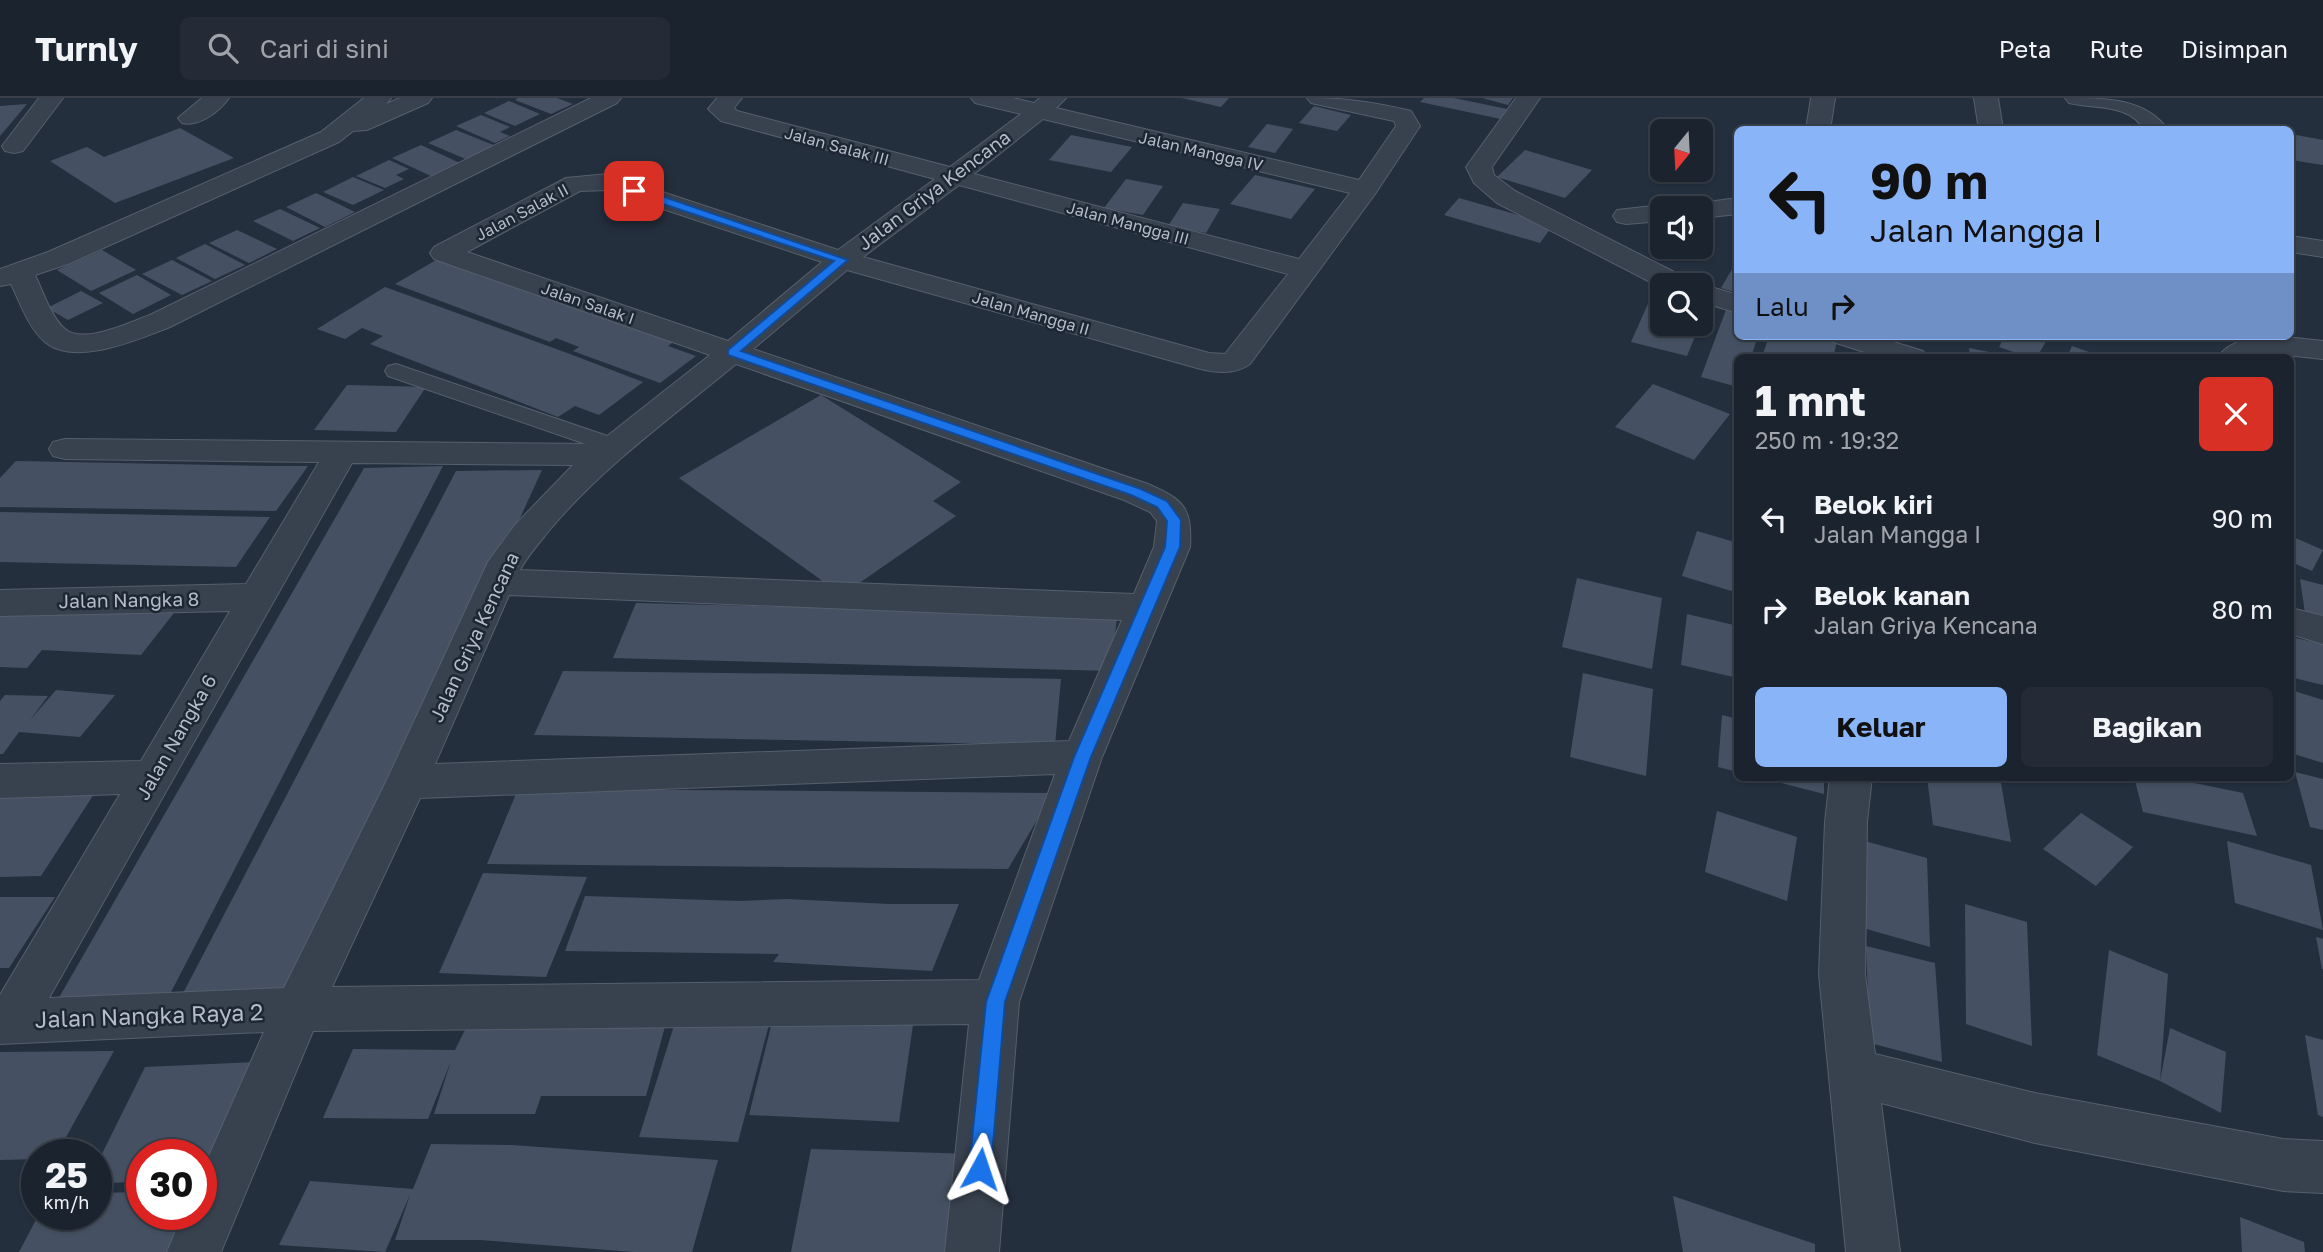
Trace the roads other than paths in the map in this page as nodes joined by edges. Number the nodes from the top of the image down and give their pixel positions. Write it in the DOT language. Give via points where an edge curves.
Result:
graph roads {
  1 [pos="51,98"];
  2 [pos="218,98"];
  3 [pos="379,98"];
  4 [pos="420,98"];
  5 [pos="609,98"];
  6 [pos="983,98"];
  7 [pos="1319,98"];
  8 [pos="1528,98"];
  9 [pos="1823,98"];
  10 [pos="1986,98"];
  11 [pos="2077,98"];
  12 [pos="1045,105"];
  13 [pos="727,106"];
  14 [pos="190,118"];
  15 [pos="1819,126"];
  16 [pos="1990,126"];
  17 [pos="2153,126"];
  18 [pos="330,137"];
  19 [pos="5,152"];
  20 [pos="951,177"];
  21 [pos="1366,190"];
  22 [pos="1734,206"];
  23 [pos="1713,208"];
  24 [pos="1650,214"];
  25 [pos="1626,216"];
  26 [pos="2294,244"];
  27 [pos="2323,249"];
  28 [pos="444,253"];
  29 [pos="842,260"];
  30 [pos="1303,269"];
  31 [pos="1655,273"];
  32 [pos="9,275"];
  33 [pos="1713,297"];
  34 [pos="1734,303"];
  35 [pos="1856,340"];
  36 [pos="2323,350"];
  37 [pos="732,352"];
  38 [pos="1902,354"];
  39 [pos="2237,354"];
  40 [pos="396,371"];
  41 [pos="65,449"];
  42 [pos="608,451"];
  43 [pos="342,452"];
  44 [pos="497,582"];
  45 [pos="257,597"];
  46 [pos="0,603"];
  47 [pos="1146,607"];
  48 [pos="2294,622"];
  49 [pos="2323,630"];
  50 [pos="1082,757"];
  51 [pos="152,777"];
  52 [pos="0,781"];
  53 [pos="1851,781"];
  54 [pos="407,782"];
  55 [pos="995,1002"];
  56 [pos="298,1009"];
  57 [pos="5,1022"];
  58 [pos="1853,1072"];
  59 [pos="2323,1167"];
  60 [pos="194,1252"];
  61 [pos="972,1252"];
  62 [pos="1873,1252"];
  1 -- 19 [label="street"];
  2 -- 14 [label="street"];
  3 -- 18 [label="street"];
  4 -- 18 [label="street"];
  5 -- 32 [label="street" via="124,335 68,343 55,336"];
  6 -- 12 [label="street, Jalan Mangga IV"];
  7 -- 21 [label="street" via="1406,118 1408,126"];
  8 -- 31 [label="street" via="1479,167 1483,178 1506,197"];
  9 -- 15 [label="street"];
  10 -- 16 [label="street"];
  11 -- 17 [label="street" via="2135,108"];
  12 -- 20 [label="street, Jalan Griya Kencana"];
  12 -- 21 [label="street, Jalan Mangga IV"];
  13 -- 20 [label="street, Jalan Salak III"];
  18 -- 32 [label="street"];
  20 -- 29 [label="street, Jalan Griya Kencana"];
  20 -- 30 [label="street, Jalan Mangga III"];
  21 -- 30 [label="street"];
  22 -- 23 [label="street"];
  24 -- 25 [label="street"];
  26 -- 27 [label="street"];
  28 -- 29 [label="street, Jalan Salak II" via="575,183 591,181 608,182"];
  28 -- 37 [label="street, Jalan Salak I"];
  29 -- 30 [label="street, Jalan Mangga II" via="1221,364 1240,358"];
  29 -- 37 [label="street, Jalan Griya Kencana"];
  33 -- 34 [label="street"];
  35 -- 38 [label="street"];
  36 -- 39 [label="street" via="2274,345 2248,347"];
  37 -- 42 [label="street, Jalan Griya Kencana"];
  37 -- 47 [label="street, Jalan Salak I" via="1162,504 1174,520 1175,532"];
  40 -- 42 [label="lane"];
  41 -- 43 [label="street"];
  42 -- 43 [label="street"];
  42 -- 44 [label="street, Jalan Griya Kencana" via="542,514 506,562"];
  43 -- 45 [label="street, Jalan Nangka 6"];
  44 -- 47 [label="street"];
  44 -- 54 [label="street, Jalan Griya Kencana"];
  45 -- 46 [label="street, Jalan Nangka 8"];
  45 -- 51 [label="street, Jalan Nangka 6"];
  47 -- 50 [label="street"];
  48 -- 49 [label="street"];
  50 -- 54 [label="street"];
  50 -- 55 [label="street"];
  51 -- 52 [label="street"];
  51 -- 57 [label="street, Jalan Nangka 6"];
  53 -- 58 [label="street" via="1842,974"];
  54 -- 56 [label="street, Jalan Griya Kencana"];
  55 -- 56 [label="street, Jalan Nangka Raya 2"];
  55 -- 61 [label="street"];
  56 -- 57 [label="street, Jalan Nangka Raya 2"];
  56 -- 60 [label="street, Jalan Griya Kencana"];
  58 -- 59 [label="street" via="2035,1118 2283,1165"];
  58 -- 62 [label="street"];
}
